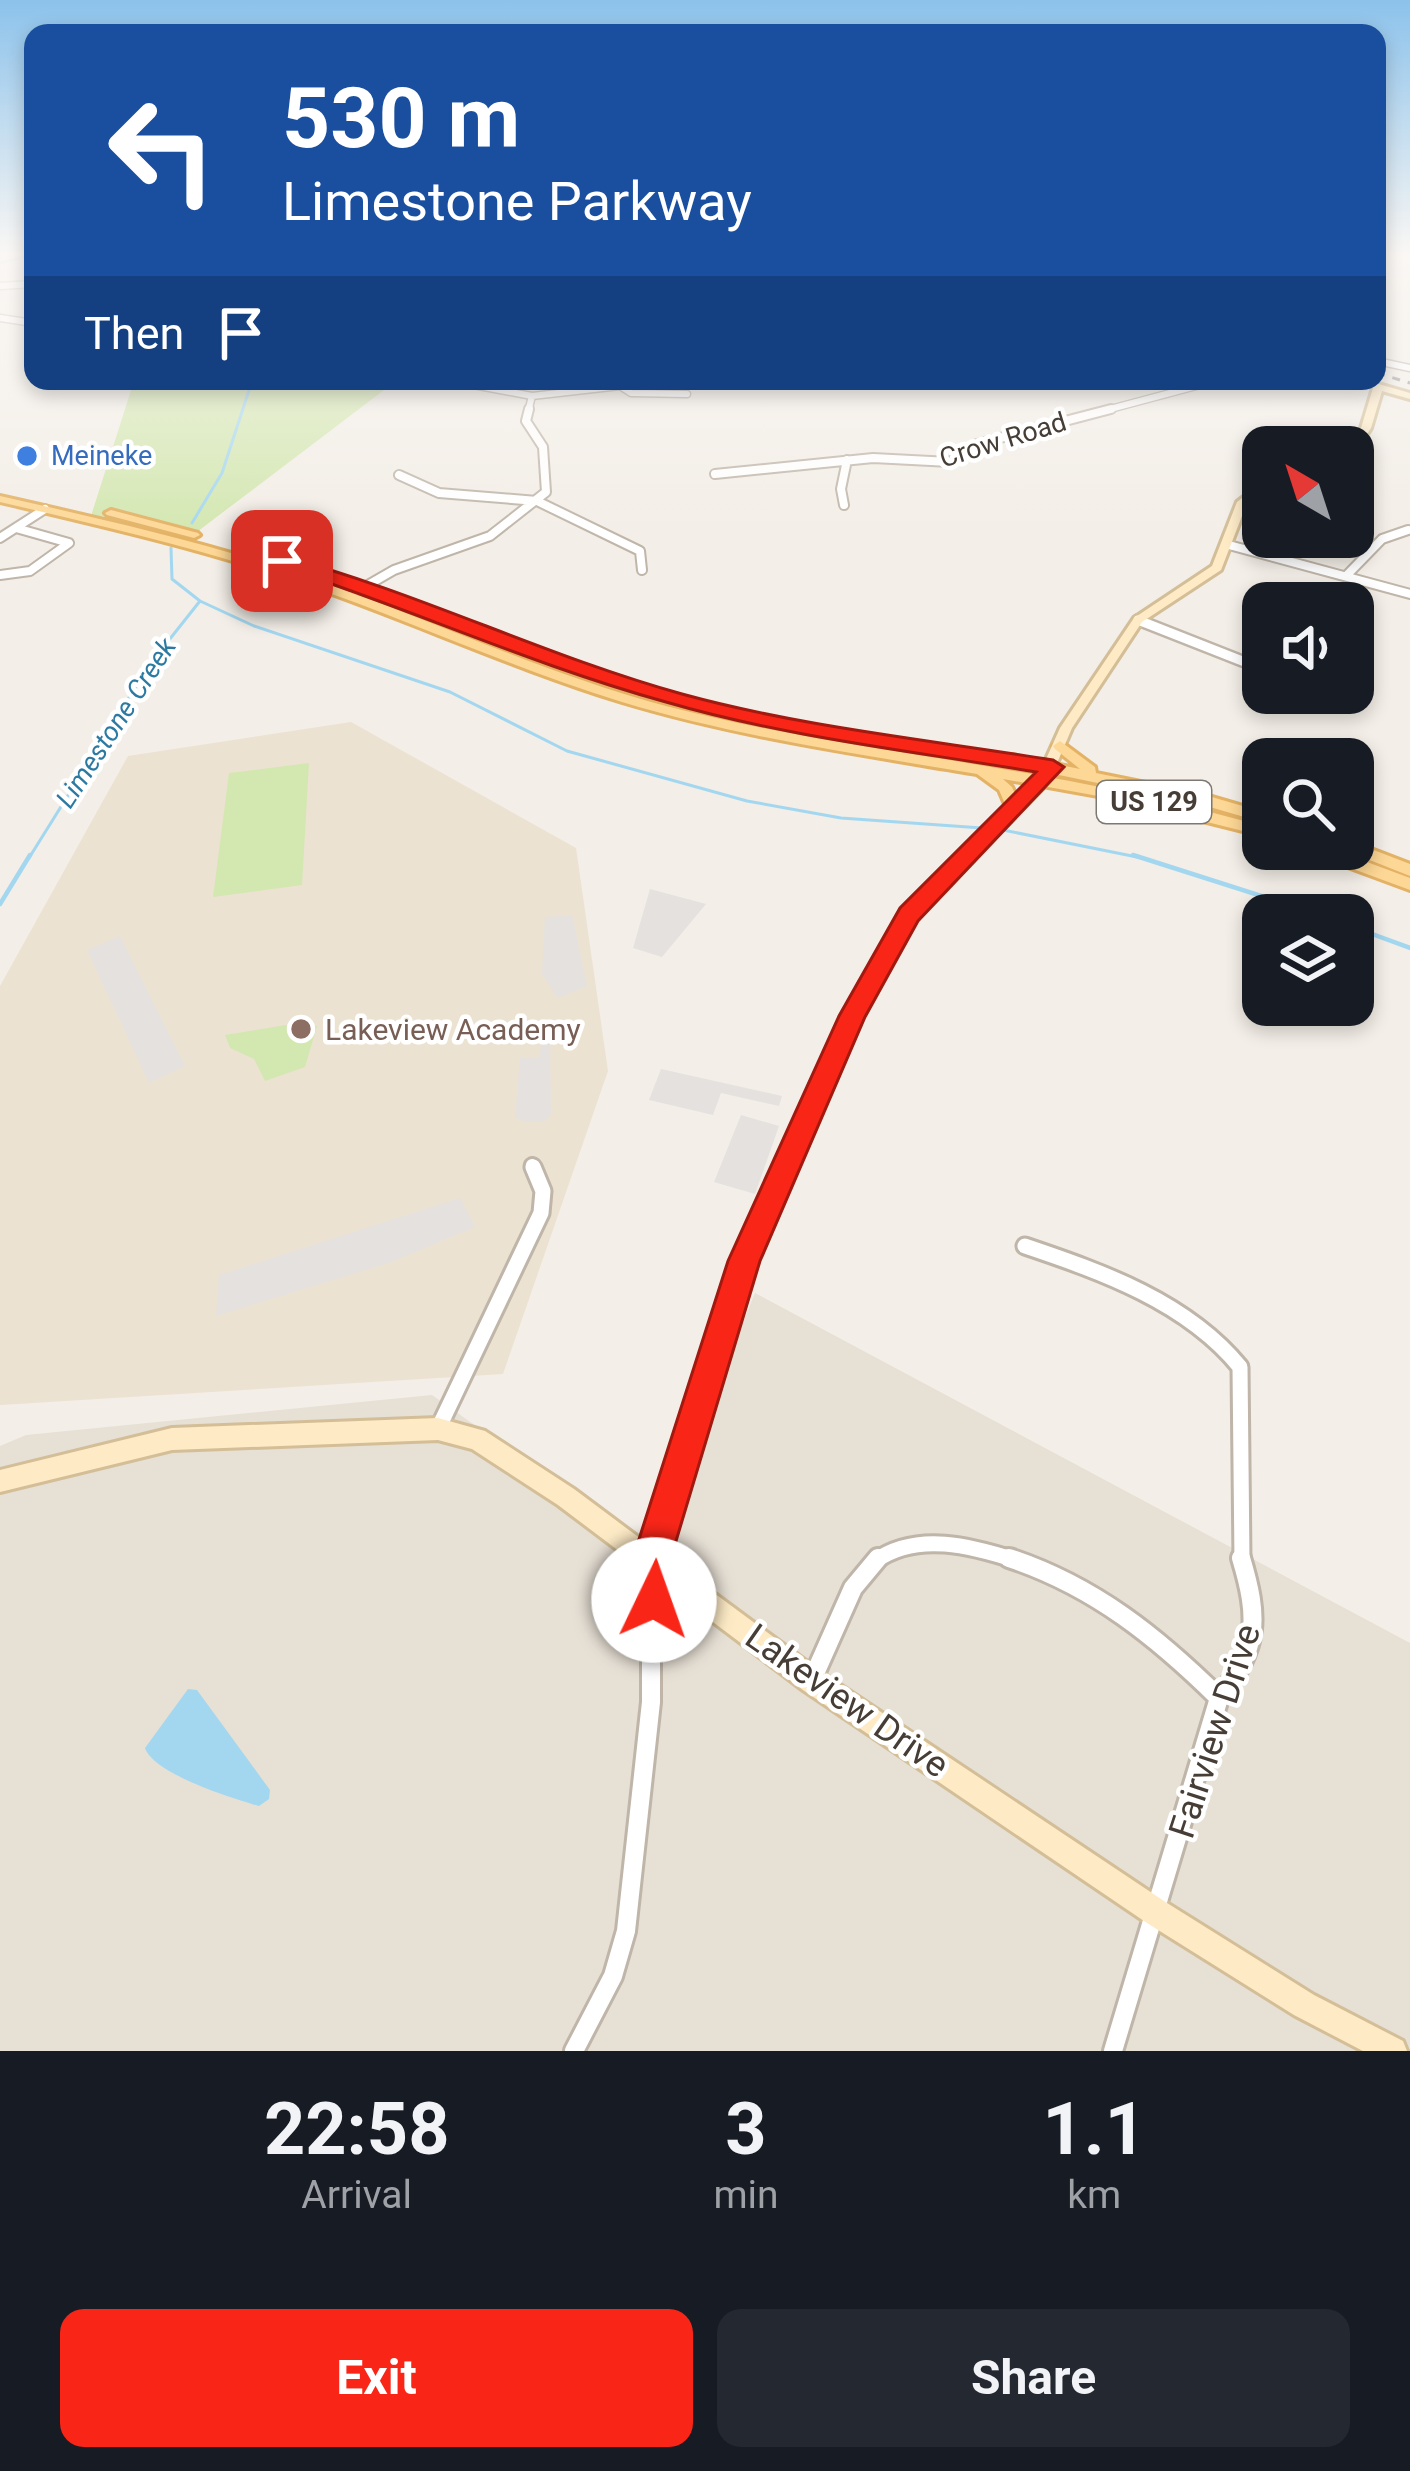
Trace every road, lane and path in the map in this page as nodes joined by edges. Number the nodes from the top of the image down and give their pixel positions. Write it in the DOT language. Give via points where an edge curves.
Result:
graph roads {
  1 [pos="500,390"];
  2 [pos="585,390"];
  3 [pos="626,390"];
  4 [pos="1181,390"];
  5 [pos="1377,390"];
  6 [pos="687,394"];
  7 [pos="532,396"];
  8 [pos="1367,426"];
  9 [pos="847,460"];
  10 [pos="715,474"];
  11 [pos="399,475"];
  12 [pos="0,486"];
  13 [pos="0,499"];
  14 [pos="59,500"];
  15 [pos="537,501"];
  16 [pos="1242,502"];
  17 [pos="844,505"];
  18 [pos="45,509"];
  19 [pos="16,528"];
  20 [pos="1408,530"];
  21 [pos="0,538"];
  22 [pos="1228,545"];
  23 [pos="642,570"];
  24 [pos="0,575"];
  25 [pos="1346,576"];
  26 [pos="356,591"];
  27 [pos="1410,594"];
  28 [pos="1138,620"];
  29 [pos="1242,661"];
  30 [pos="1060,746"];
  31 [pos="963,765"];
  32 [pos="1049,773"];
  33 [pos="1104,778"];
  34 [pos="1014,809"];
  35 [pos="1242,811"];
  36 [pos="1242,825"];
  37 [pos="1374,855"];
  38 [pos="1372,870"];
  39 [pos="1410,870"];
  40 [pos="1410,884"];
  41 [pos="532,1165"];
  42 [pos="1025,1246"];
  43 [pos="438,1429"];
  44 [pos="0,1481"];
  45 [pos="651,1561"];
  46 [pos="812,1681"];
  47 [pos="1219,1698"];
  48 [pos="1157,1912"];
  49 [pos="574,2051"];
  50 [pos="1113,2051"];
  51 [pos="1393,2051"];
  1 -- 7 [label="street"];
  2 -- 7 [label="street"];
  3 -- 6 [label="street"];
  4 -- 9 [label="street, Crow Road" via="977,444 950,462"];
  5 -- 8 [label="street"];
  7 -- 15 [label="street" via="526,421 543,447 546,492"];
  9 -- 10 [label="street, Crow Road"];
  9 -- 17 [label="street"];
  11 -- 15 [label="street" via="439,494"];
  12 -- 14 [label="main road, US 129"];
  13 -- 18 [label="main road, US 129"];
  14 -- 18 [label="main road"];
  14 -- 26 [label="main road, US 129" via="199,536"];
  15 -- 23 [label="street" via="640,551"];
  15 -- 26 [label="street" via="472,544 381,574"];
  16 -- 22 [label="street"];
  18 -- 19 [label="street"];
  18 -- 26 [label="main road, US 129"];
  19 -- 21 [label="street"];
  19 -- 24 [label="street" via="69,543 30,571"];
  20 -- 25 [label="street" via="1382,539"];
  22 -- 25 [label="street"];
  22 -- 28 [label="street" via="1208,576"];
  25 -- 27 [label="street"];
  26 -- 31 [label="main road, US 129" via="524,665 664,709"];
  26 -- 32 [label="main road, US 129" via="727,712"];
  28 -- 29 [label="street"];
  28 -- 30 [label="street"];
  30 -- 32 [label="street"];
  30 -- 33 [label="main road"];
  31 -- 32 [label="main road, US 129"];
  31 -- 34 [label="main road" via="997,780"];
  32 -- 33 [label="main road, US 129"];
  32 -- 34 [label="street"];
  32 -- 36 [label="main road, US 129"];
  33 -- 35 [label="main road, US 129"];
  34 -- 45 [label="street" via="909,915 852,1016 744,1261"];
  37 -- 39 [label="main road"];
  38 -- 40 [label="main road"];
  41 -- 43 [label="street" via="543,1191 541,1213"];
  42 -- 47 [label="street, Fairview Drive" via="1180,1316 1227,1346 1240,1367 1238,1550 1255,1631 1240,1672"];
  43 -- 44 [label="street, Lakeview Drive" via="172,1439"];
  43 -- 45 [label="street, Lakeview Drive" via="477,1439"];
  45 -- 46 [label="street, Lakeview Drive"];
  45 -- 49 [label="street" via="651,1702 626,1931"];
  46 -- 47 [label="street" via="863,1570 910,1543 940,1544 1069,1577 1139,1624"];
  46 -- 48 [label="street, Lakeview Drive"];
  47 -- 48 [label="street, Fairview Drive"];
  48 -- 50 [label="street, Fairview Drive"];
  48 -- 51 [label="street, Lakeview Drive"];
}
